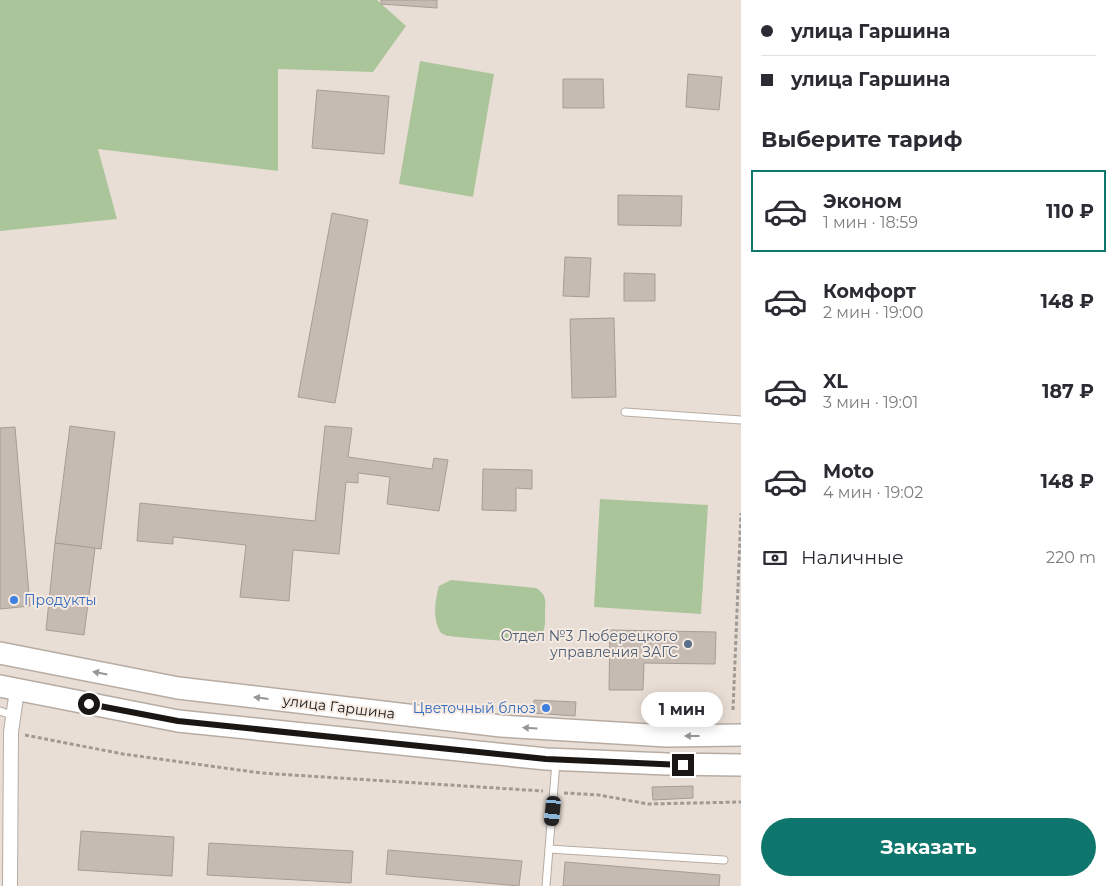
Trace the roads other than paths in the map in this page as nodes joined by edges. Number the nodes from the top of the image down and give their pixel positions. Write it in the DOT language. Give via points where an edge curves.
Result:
graph roads {
  1 [pos="624,412"];
  2 [pos="741,420"];
  3 [pos="0,653"];
  4 [pos="9,688"];
  5 [pos="0,711"];
  6 [pos="14,716"];
  7 [pos="741,736"];
  8 [pos="556,759"];
  9 [pos="741,765"];
  10 [pos="549,849"];
  11 [pos="724,860"];
  12 [pos="10,886"];
  13 [pos="546,886"];
  1 -- 2 [label="lane"];
  7 -- 3 [label="main road, улица Гаршина, one-way" via="667,736 500,726 178,688"];
  4 -- 6 [label="street"];
  4 -- 8 [label="main road" via="178,721"];
  5 -- 6 [label="lane"];
  6 -- 12 [label="street"];
  8 -- 9 [label="main road"];
  8 -- 10 [label="lane"];
  10 -- 11 [label="lane"];
  10 -- 13 [label="lane"];
}
